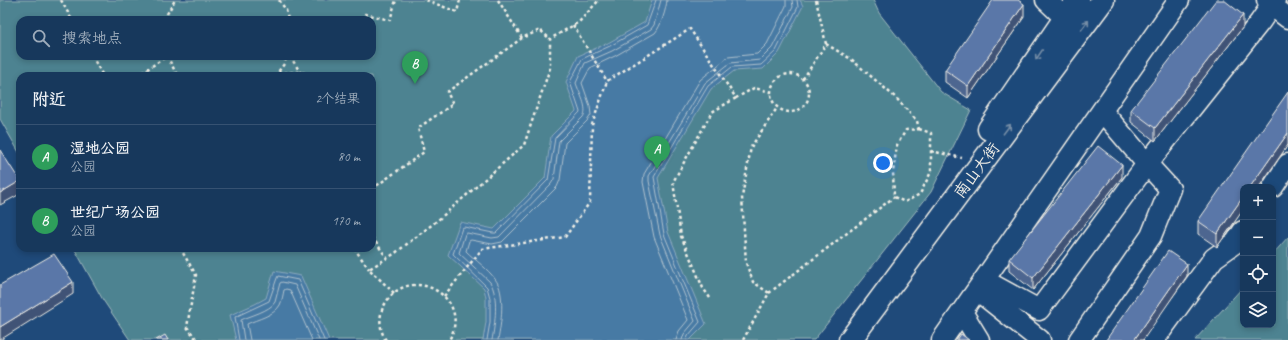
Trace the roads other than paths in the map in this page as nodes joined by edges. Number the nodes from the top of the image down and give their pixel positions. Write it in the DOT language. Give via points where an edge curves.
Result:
graph roads {
  1 [pos="1046,0"];
  2 [pos="1078,0"];
  3 [pos="1103,0"];
  4 [pos="1179,0"];
  5 [pos="1271,2"];
  6 [pos="1065,18"];
  7 [pos="1288,18"];
  8 [pos="1102,111"];
  9 [pos="1147,164"];
  10 [pos="1288,164"];
  11 [pos="1275,184"];
  12 [pos="1240,236"];
  13 [pos="980,285"];
  14 [pos="962,312"];
  15 [pos="836,340"];
  16 [pos="850,340"];
  17 [pos="942,340"];
  18 [pos="979,340"];
  19 [pos="1040,340"];
  20 [pos="1079,340"];
  21 [pos="1154,340"];
  1 -- 6 [label="street"];
  2 -- 6 [label="street, 南山大街"];
  16 -- 3 [label="street, 南山大街, one-way"];
  4 -- 8 [label="street"];
  5 -- 7 [label="street"];
  5 -- 9 [label="street" via="1260,22"];
  6 -- 15 [label="street, 南山大街, one-way" via="969,159"];
  8 -- 9 [label="street"];
  8 -- 13 [label="street"];
  9 -- 13 [label="street" via="1039,310"];
  9 -- 20 [label="street" via="1170,189 1151,236"];
  10 -- 11 [label="street"];
  12 -- 21 [label="street" via="1235,243 1214,258"];
  13 -- 14 [label="street"];
  13 -- 19 [label="street"];
  14 -- 17 [label="street"];
  14 -- 18 [label="street"];
}
